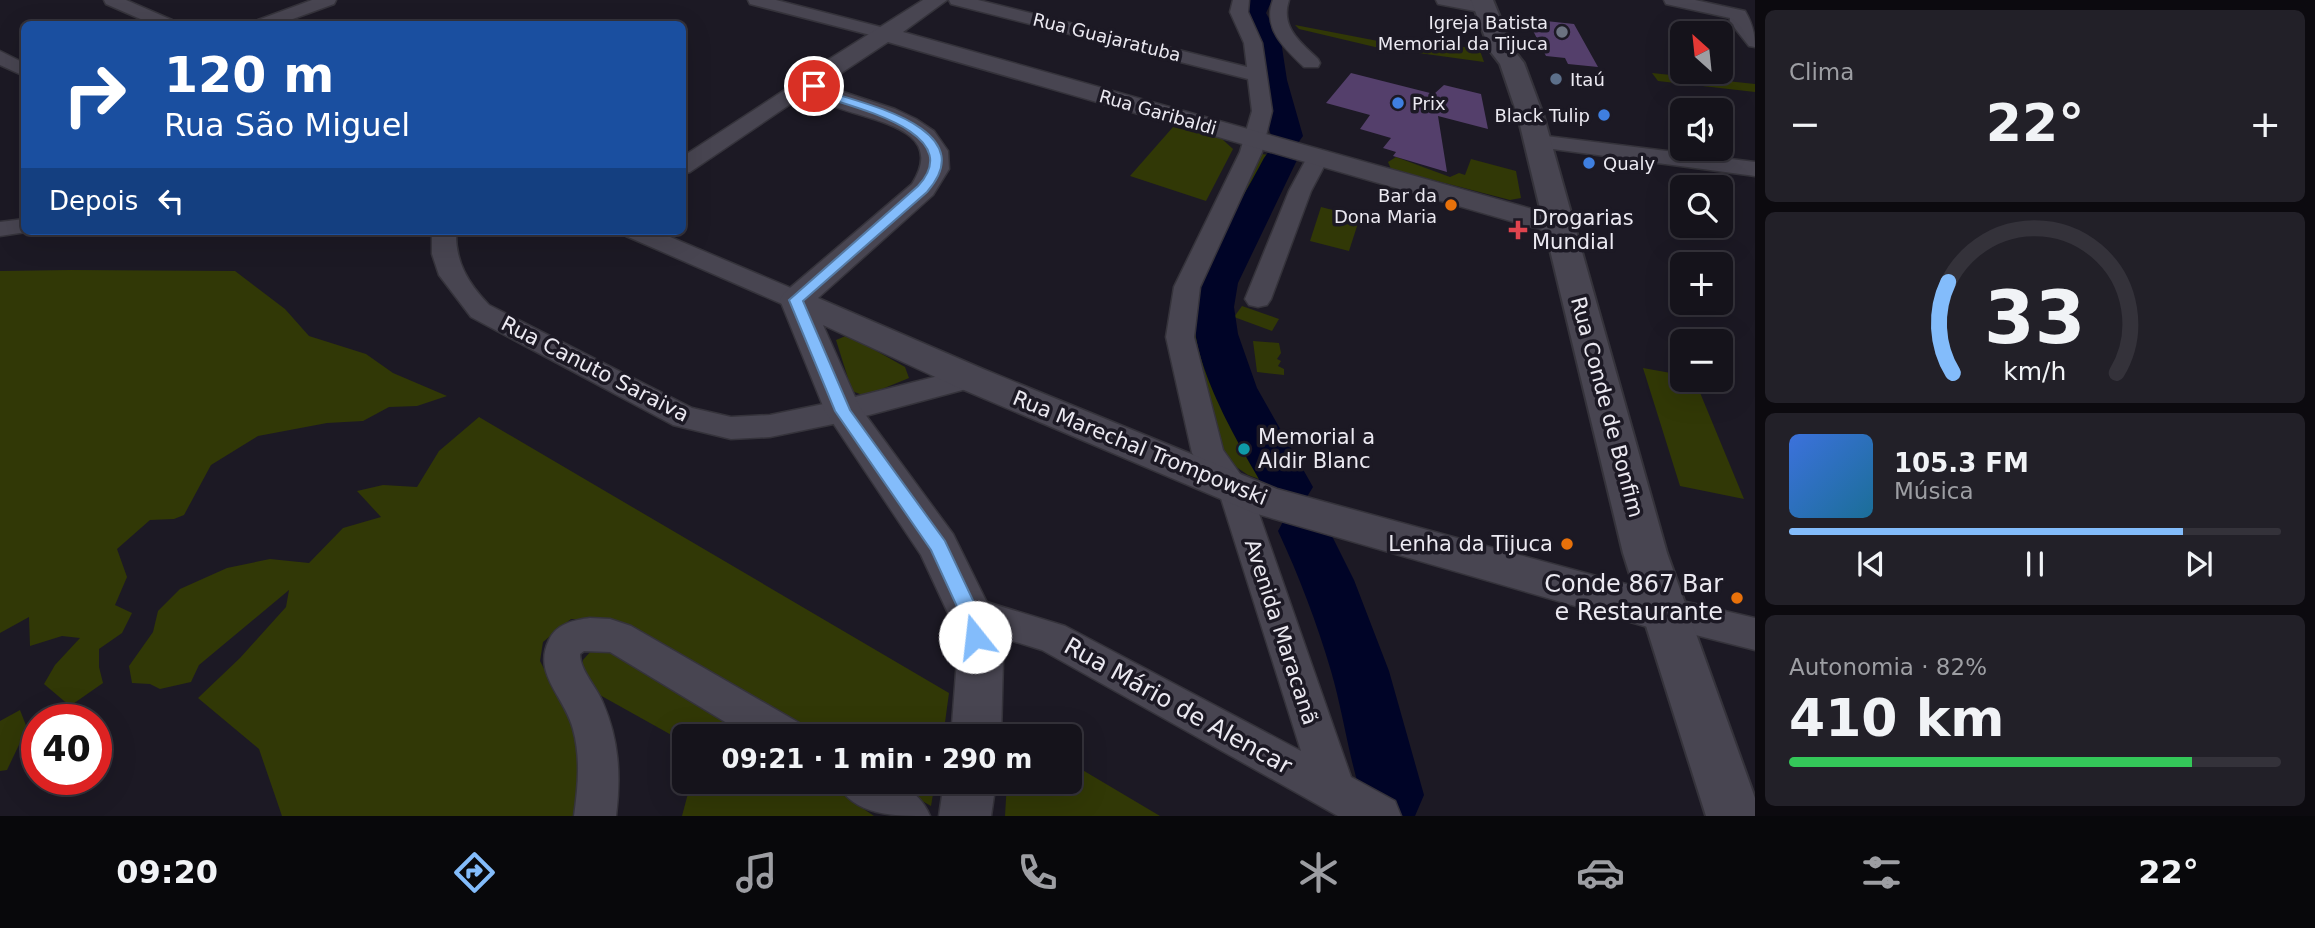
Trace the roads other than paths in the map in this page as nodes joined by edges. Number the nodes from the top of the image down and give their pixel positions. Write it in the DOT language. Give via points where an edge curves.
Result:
graph roads {
  1 [pos="112,0"];
  2 [pos="277,0"];
  3 [pos="328,0"];
  4 [pos="756,0"];
  5 [pos="937,0"];
  6 [pos="957,0"];
  7 [pos="1241,0"];
  8 [pos="1281,0"];
  9 [pos="1444,0"];
  10 [pos="1672,0"];
  11 [pos="1699,3"];
  12 [pos="1484,4"];
  13 [pos="1743,7"];
  14 [pos="302,10"];
  15 [pos="159,21"];
  16 [pos="272,21"];
  17 [pos="886,34"];
  18 [pos="1755,43"];
  19 [pos="0,57"];
  20 [pos="1311,63"];
  21 [pos="21,68"];
  22 [pos="1257,75"];
  23 [pos="813,80"];
  24 [pos="1538,141"];
  25 [pos="1286,148"];
  26 [pos="686,164"];
  27 [pos="1755,169"];
  28 [pos="21,226"];
  29 [pos="1560,226"];
  30 [pos="0,229"];
  31 [pos="443,235"];
  32 [pos="644,235"];
  33 [pos="1258,299"];
  34 [pos="796,300"];
  35 [pos="970,378"];
  36 [pos="843,411"];
  37 [pos="1251,495"];
  38 [pos="970,613"];
  39 [pos="1665,613"];
  40 [pos="1755,634"];
  41 [pos="765,724"];
  42 [pos="977,724"];
  43 [pos="876,794"];
  44 [pos="968,794"];
  45 [pos="1362,807"];
  46 [pos="595,816"];
  47 [pos="909,816"];
  48 [pos="965,816"];
  49 [pos="1734,816"];
  1 -- 15 [label="street"];
  2 -- 14 [label="street"];
  3 -- 14 [label="street"];
  4 -- 17 [label="street, Rua Garibaldi"];
  5 -- 17 [label="street"];
  6 -- 22 [label="street, Rua Guajaratuba"];
  7 -- 22 [label="street, Avenida Maracanã" via="1241,21 1252,43"];
  8 -- 20 [label="street" via="1276,14 1279,26"];
  9 -- 12 [label="street"];
  10 -- 11 [label="street"];
  11 -- 13 [label="street"];
  12 -- 24 [label="main road, Rua Conde de Bonfim" via="1502,51 1512,63"];
  13 -- 18 [label="street" via="1739,22"];
  14 -- 16 [label="street"];
  17 -- 23 [label="street"];
  17 -- 25 [label="street, Rua Garibaldi"];
  19 -- 21 [label="street"];
  22 -- 25 [label="street, Avenida Maracanã" via="1262,111"];
  23 -- 26 [label="street"];
  23 -- 34 [label="street" via="825,94 909,125 928,139 937,165 923,189"];
  24 -- 27 [label="street"];
  24 -- 29 [label="main road, Rua Conde de Bonfim"];
  25 -- 29 [label="street, Rua Garibaldi"];
  25 -- 33 [label="street, Avenida Maracanã" via="1300,191"];
  25 -- 37 [label="street, Avenida Maracanã" via="1186,287 1181,323 1184,360 1208,453"];
  28 -- 30 [label="street"];
  29 -- 39 [label="main road, Rua Conde de Bonfim" via="1645,553"];
  31 -- 36 [label="street, Rua Canuto Saraiva" via="450,271 461,292 480,311 684,417 731,428 769,426"];
  32 -- 34 [label="street, Rua Marechal Trompowski"];
  34 -- 35 [label="street, Rua Marechal Trompowski"];
  34 -- 36 [label="street"];
  35 -- 36 [label="street, Rua Canuto Saraiva"];
  35 -- 37 [label="street, Rua Marechal Trompowski"];
  36 -- 38 [label="street" via="938,546"];
  37 -- 39 [label="street, Rua Marechal Trompowski"];
  37 -- 45 [label="street, Avenida Maracanã"];
  38 -- 42 [label="street" via="980,660"];
  38 -- 45 [label="street, Rua Mário de Alencar" via="1052,637"];
  39 -- 40 [label="street"];
  39 -- 49 [label="main road, Rua Conde de Bonfim"];
  41 -- 46 [label="street" via="618,637 594,632 575,636 564,649 561,663 585,703 596,741 601,777"];
  43 -- 47 [label="street"];
  44 -- 48 [label="street"];
}
